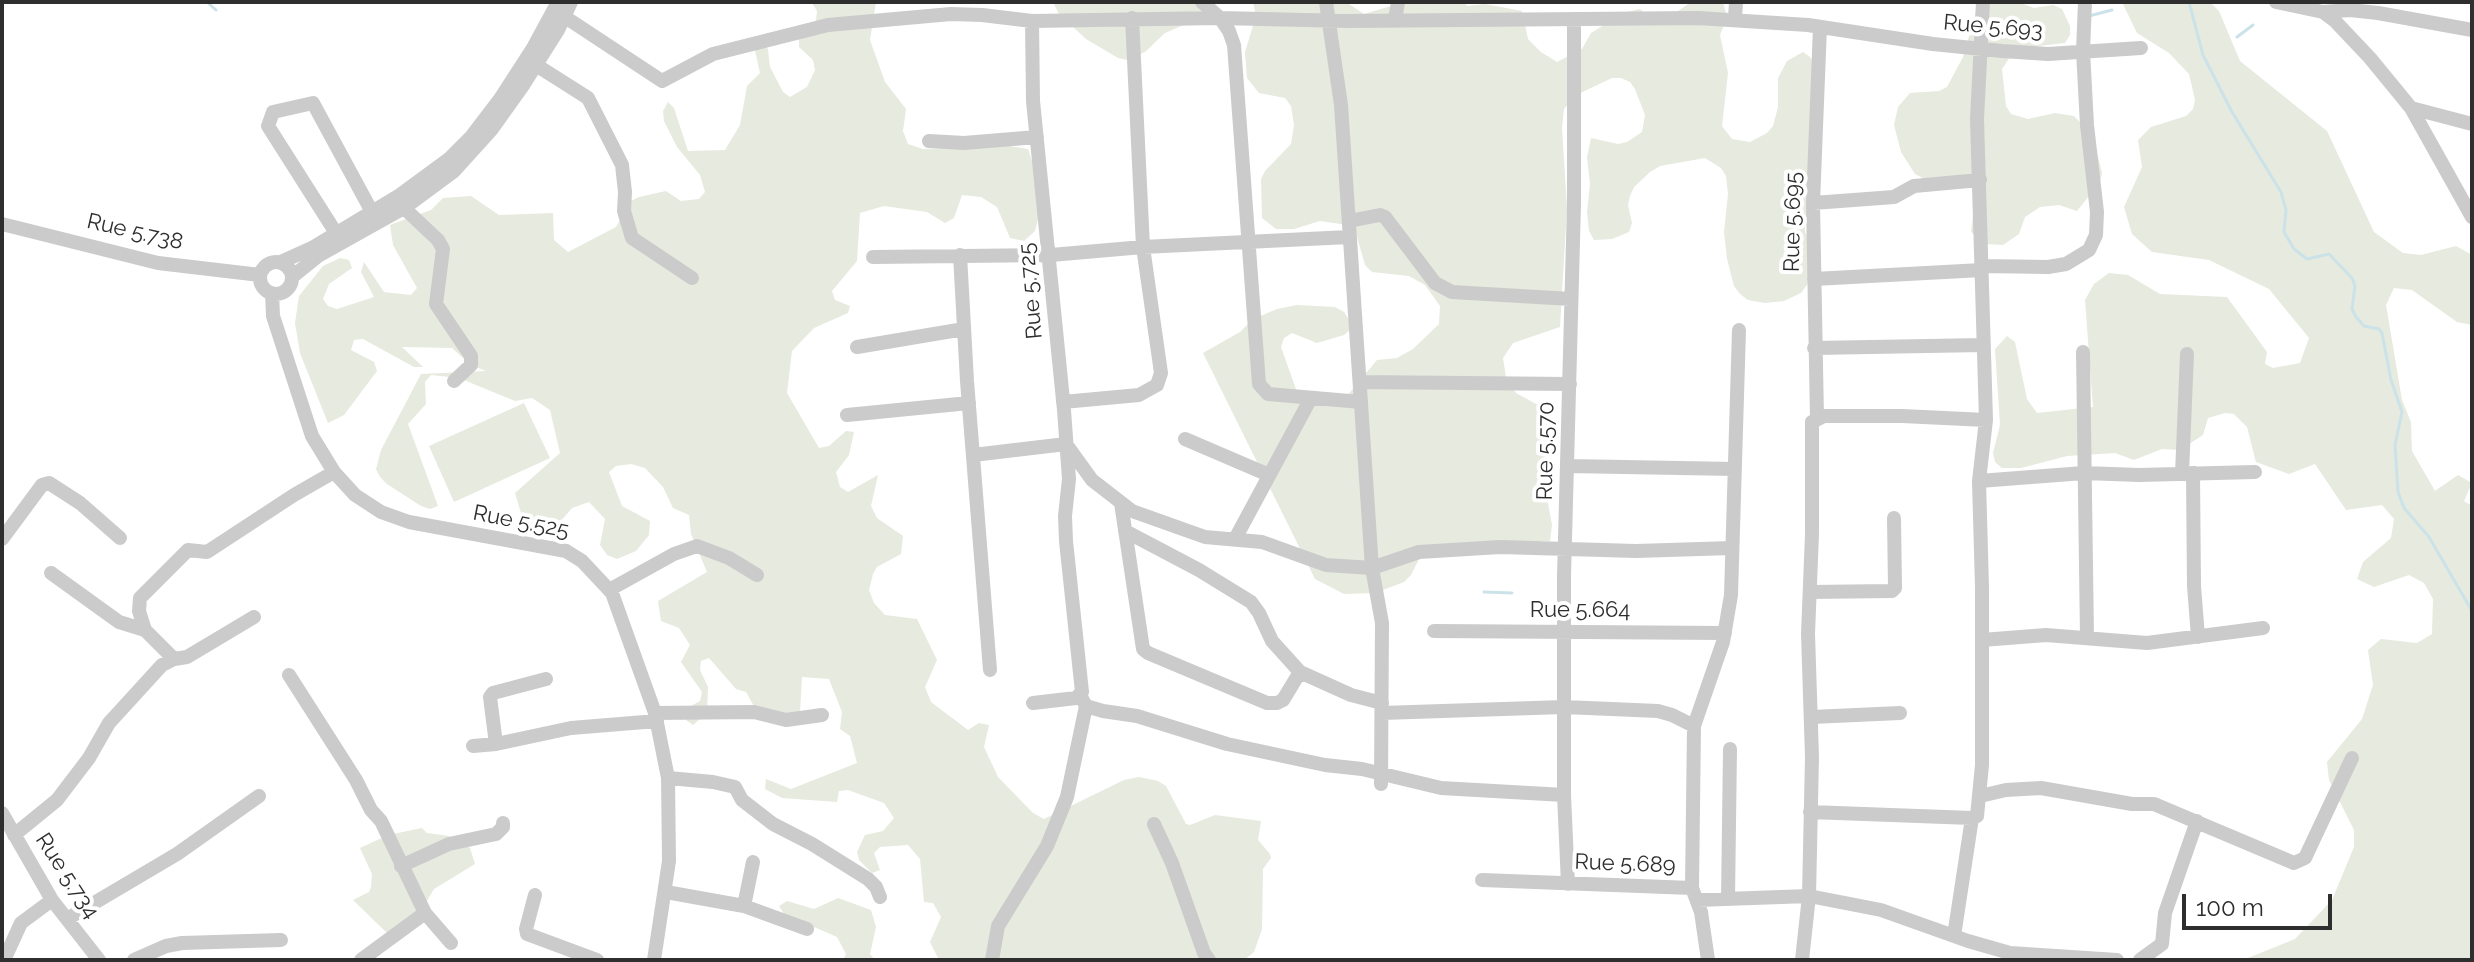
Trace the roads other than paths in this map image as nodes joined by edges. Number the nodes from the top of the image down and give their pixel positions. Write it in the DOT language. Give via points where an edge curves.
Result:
graph roads {
  1 [pos="558,2"];
  2 [pos="571,2"];
  3 [pos="1202,2"];
  4 [pos="1326,2"];
  5 [pos="1398,2"];
  6 [pos="1586,2"];
  7 [pos="1736,2"];
  8 [pos="1983,2"];
  9 [pos="2085,2"];
  10 [pos="2276,2"];
  11 [pos="900,10"];
  12 [pos="2323,12"];
  13 [pos="565,17"];
  14 [pos="1132,18"];
  15 [pos="1220,18"];
  16 [pos="1580,18"];
  17 [pos="1735,19"];
  18 [pos="1395,20"];
  19 [pos="1032,21"];
  20 [pos="1331,21"];
  21 [pos="1820,27"];
  22 [pos="2472,30"];
  23 [pos="1980,48"];
  24 [pos="2141,48"];
  25 [pos="2083,51"];
  26 [pos="536,65"];
  27 [pos="2411,108"];
  28 [pos="2472,124"];
  29 [pos="1037,137"];
  30 [pos="929,141"];
  31 [pos="1980,180"];
  32 [pos="1813,203"];
  33 [pos="404,208"];
  34 [pos="372,212"];
  35 [pos="2472,217"];
  36 [pos="2,224"];
  37 [pos="1349,229"];
  38 [pos="336,233"];
  39 [pos="1248,240"];
  40 [pos="1143,247"];
  41 [pos="960,255"];
  42 [pos="1051,255"];
  43 [pos="873,257"];
  44 [pos="281,262"];
  45 [pos="1982,268"];
  46 [pos="260,275"];
  47 [pos="292,277"];
  48 [pos="692,278"];
  49 [pos="1814,279"];
  50 [pos="272,293"];
  51 [pos="1571,299"];
  52 [pos="964,329"];
  53 [pos="1739,330"];
  54 [pos="1983,345"];
  55 [pos="857,347"];
  56 [pos="1814,348"];
  57 [pos="2083,352"];
  58 [pos="2187,354"];
  59 [pos="454,381"];
  60 [pos="1360,382"];
  61 [pos="1570,384"];
  62 [pos="1311,398"];
  63 [pos="1063,402"];
  64 [pos="1361,402"];
  65 [pos="969,403"];
  66 [pos="847,415"];
  67 [pos="1817,418"];
  68 [pos="1986,420"];
  69 [pos="1185,439"];
  70 [pos="1066,444"];
  71 [pos="973,455"];
  72 [pos="1568,466"];
  73 [pos="1735,469"];
  74 [pos="334,472"];
  75 [pos="2255,472"];
  76 [pos="2084,473"];
  77 [pos="2187,473"];
  78 [pos="1269,475"];
  79 [pos="1069,479"];
  80 [pos="1092,480"];
  81 [pos="1979,481"];
  82 [pos="1121,503"];
  83 [pos="1894,518"];
  84 [pos="1125,531"];
  85 [pos="120,538"];
  86 [pos="2,539"];
  87 [pos="1235,539"];
  88 [pos="1565,548"];
  89 [pos="1732,548"];
  90 [pos="1372,568"];
  91 [pos="51,573"];
  92 [pos="757,575"];
  93 [pos="609,590"];
  94 [pos="1810,592"];
  95 [pos="254,617"];
  96 [pos="2263,628"];
  97 [pos="145,630"];
  98 [pos="1434,631"];
  99 [pos="1565,631"];
  100 [pos="1725,633"];
  101 [pos="2087,637"];
  102 [pos="2198,637"];
  103 [pos="1982,640"];
  104 [pos="174,659"];
  105 [pos="990,670"];
  106 [pos="1300,672"];
  107 [pos="289,675"];
  108 [pos="546,679"];
  109 [pos="1083,700"];
  110 [pos="1033,703"];
  111 [pos="1564,707"];
  112 [pos="1382,708"];
  113 [pos="1900,713"];
  114 [pos="822,715"];
  115 [pos="656,717"];
  116 [pos="1812,717"];
  117 [pos="1694,726"];
  118 [pos="496,744"];
  119 [pos="473,746"];
  120 [pos="1730,749"];
  121 [pos="2352,758"];
  122 [pos="668,778"];
  123 [pos="1381,779"];
  124 [pos="1564,795"];
  125 [pos="259,796"];
  126 [pos="1980,796"];
  127 [pos="1810,812"];
  128 [pos="2,813"];
  129 [pos="1972,818"];
  130 [pos="2197,821"];
  131 [pos="503,823"];
  132 [pos="1154,824"];
  133 [pos="14,835"];
  134 [pos="753,862"];
  135 [pos="401,866"];
  136 [pos="1482,880"];
  137 [pos="1568,884"];
  138 [pos="666,892"];
  139 [pos="1694,894"];
  140 [pos="535,895"];
  141 [pos="1809,896"];
  142 [pos="880,897"];
  143 [pos="1728,899"];
  144 [pos="52,900"];
  145 [pos="744,906"];
  146 [pos="425,913"];
  147 [pos="67,919"];
  148 [pos="807,929"];
  149 [pos="1954,936"];
  150 [pos="281,940"];
  151 [pos="451,943"];
  152 [pos="1203,958"];
  153 [pos="4,960"];
  154 [pos="99,960"];
  155 [pos="134,960"];
  156 [pos="361,960"];
  157 [pos="597,960"];
  158 [pos="654,960"];
  159 [pos="992,960"];
  160 [pos="1708,960"];
  161 [pos="1802,960"];
  162 [pos="2117,960"];
  163 [pos="2140,960"];
  1 -- 34 [label="street" via="516,76 471,137 423,179"];
  2 -- 13 [label="street"];
  3 -- 15 [label="street"];
  4 -- 20 [label="street"];
  5 -- 18 [label="street"];
  6 -- 16 [label="street, Rue 5.570"];
  7 -- 17 [label="street"];
  8 -- 23 [label="street"];
  9 -- 25 [label="street"];
  10 -- 12 [label="street"];
  11 -- 13 [label="street" via="713,54 662,81"];
  11 -- 19 [label="street"];
  12 -- 22 [label="street" via="2378,13"];
  12 -- 27 [label="street"];
  13 -- 26 [label="street"];
  14 -- 15 [label="street"];
  14 -- 19 [label="street"];
  14 -- 40 [label="street"];
  15 -- 20 [label="street, Rue 5.693"];
  15 -- 39 [label="street" via="1234,45"];
  16 -- 17 [label="street, Rue 5.693"];
  16 -- 18 [label="street, Rue 5.693"];
  16 -- 51 [label="street, Rue 5.570"];
  17 -- 21 [label="street, Rue 5.693"];
  18 -- 20 [label="street, Rue 5.693"];
  19 -- 29 [label="street, Rue 5.725"];
  20 -- 37 [label="street"];
  21 -- 23 [label="street, Rue 5.693"];
  21 -- 32 [label="street, Rue 5.695"];
  23 -- 25 [label="street, Rue 5.693" via="2048,54"];
  23 -- 31 [label="street"];
  24 -- 25 [label="street, Rue 5.693"];
  25 -- 45 [label="street" via="2096,235 2089,250 2066,264"];
  26 -- 33 [label="street" via="454,171"];
  26 -- 48 [label="street" via="588,98 622,165 624,211 632,238"];
  27 -- 28 [label="street"];
  27 -- 35 [label="street"];
  29 -- 30 [label="street"];
  29 -- 42 [label="street, Rue 5.725"];
  31 -- 32 [label="street" via="1914,186 1894,197"];
  31 -- 45 [label="street"];
  32 -- 49 [label="street, Rue 5.695"];
  33 -- 47 [label="street" via="318,256"];
  33 -- 59 [label="street" via="443,249 436,304 466,347 471,365"];
  34 -- 38 [label="street"];
  34 -- 38 [label="street" via="313,103 273,112 268,126"];
  36 -- 46 [label="street, Rue 5.738" via="158,263"];
  37 -- 39 [label="street"];
  37 -- 51 [label="street" via="1385,217 1435,283 1452,292"];
  37 -- 60 [label="street"];
  38 -- 44 [label="street"];
  39 -- 40 [label="street"];
  39 -- 62 [label="street" via="1259,384 1268,394"];
  40 -- 42 [label="street"];
  40 -- 63 [label="street" via="1161,373 1157,385 1139,395"];
  41 -- 42 [label="street"];
  41 -- 43 [label="street"];
  41 -- 52 [label="street"];
  42 -- 63 [label="street, Rue 5.725"];
  44 -- 46 [label="street" via="265,266"];
  44 -- 47 [label="street"];
  45 -- 49 [label="street"];
  45 -- 54 [label="street"];
  46 -- 50 [label="street"];
  47 -- 50 [label="street" via="286,290"];
  49 -- 56 [label="street, Rue 5.695"];
  50 -- 74 [label="street, Rue 5.525" via="273,316 312,436"];
  51 -- 61 [label="street, Rue 5.570"];
  52 -- 55 [label="street"];
  52 -- 65 [label="street"];
  53 -- 73 [label="street"];
  54 -- 56 [label="street"];
  54 -- 68 [label="street"];
  56 -- 67 [label="street, Rue 5.695"];
  57 -- 76 [label="street"];
  58 -- 77 [label="street"];
  60 -- 61 [label="street"];
  60 -- 64 [label="street"];
  61 -- 72 [label="street, Rue 5.570"];
  62 -- 64 [label="street"];
  62 -- 78 [label="street"];
  63 -- 70 [label="street, Rue 5.725"];
  64 -- 90 [label="street"];
  65 -- 66 [label="street"];
  65 -- 71 [label="street"];
  67 -- 68 [label="street"];
  67 -- 94 [label="street, Rue 5.695" via="1810,443"];
  68 -- 81 [label="street"];
  69 -- 78 [label="street"];
  70 -- 71 [label="street"];
  70 -- 79 [label="street, Rue 5.725"];
  70 -- 80 [label="street"];
  71 -- 105 [label="street"];
  72 -- 73 [label="street"];
  72 -- 88 [label="street, Rue 5.570"];
  73 -- 89 [label="street"];
  74 -- 93 [label="street, Rue 5.525" via="355,495 394,518 566,551"];
  74 -- 97 [label="street" via="207,552 188,550 140,598"];
  75 -- 77 [label="street"];
  76 -- 77 [label="street"];
  76 -- 81 [label="street"];
  76 -- 101 [label="street"];
  77 -- 102 [label="street"];
  78 -- 87 [label="street"];
  79 -- 80 [label="street"];
  79 -- 109 [label="street, Rue 5.725" via="1066,541"];
  80 -- 82 [label="street"];
  81 -- 103 [label="street"];
  82 -- 84 [label="street"];
  82 -- 87 [label="street" via="1188,532"];
  83 -- 94 [label="street" via="1892,591"];
  84 -- 106 [label="street" via="1251,602 1272,641"];
  84 -- 106 [label="street" via="1143,649 1267,703 1283,700"];
  85 -- 86 [label="street" via="49,483 42,485"];
  87 -- 90 [label="street" via="1262,542 1326,565"];
  88 -- 89 [label="street"];
  88 -- 90 [label="street" via="1419,552"];
  88 -- 99 [label="street, Rue 5.570"];
  89 -- 100 [label="street"];
  90 -- 112 [label="street" via="1382,623"];
  91 -- 97 [label="street" via="119,622"];
  92 -- 93 [label="street" via="697,546"];
  93 -- 115 [label="street, Rue 5.525"];
  94 -- 116 [label="street, Rue 5.695"];
  95 -- 104 [label="street" via="187,657"];
  96 -- 102 [label="street"];
  97 -- 104 [label="street"];
  98 -- 99 [label="street, Rue 5.664"];
  99 -- 100 [label="street, Rue 5.664"];
  99 -- 111 [label="street, Rue 5.570"];
  100 -- 117 [label="street"];
  101 -- 102 [label="street" via="2147,643"];
  101 -- 103 [label="street"];
  103 -- 126 [label="street"];
  104 -- 133 [label="street" via="154,673 109,723 57,800"];
  106 -- 112 [label="street"];
  107 -- 135 [label="street" via="381,821"];
  108 -- 118 [label="street" via="493,693"];
  109 -- 110 [label="street"];
  109 -- 123 [label="street" via="1227,744"];
  109 -- 159 [label="street, Rue 5.725" via="1067,797 1047,846 998,926"];
  111 -- 112 [label="street"];
  111 -- 117 [label="street" via="1658,711"];
  111 -- 124 [label="street, Rue 5.570"];
  112 -- 123 [label="street"];
  113 -- 116 [label="street"];
  114 -- 115 [label="street" via="786,720 754,712"];
  115 -- 118 [label="street"];
  115 -- 122 [label="street, Rue 5.525"];
  116 -- 127 [label="street, Rue 5.695"];
  117 -- 139 [label="street"];
  118 -- 119 [label="street"];
  120 -- 143 [label="street"];
  121 -- 130 [label="street" via="2301,862"];
  122 -- 138 [label="street, Rue 5.525"];
  122 -- 142 [label="street" via="735,787 742,800 773,824 868,879"];
  123 -- 124 [label="street"];
  124 -- 137 [label="street, Rue 5.570"];
  125 -- 147 [label="street" via="177,854"];
  126 -- 129 [label="street" via="1977,816"];
  126 -- 130 [label="street" via="2058,789 2154,804"];
  127 -- 129 [label="street"];
  127 -- 141 [label="street, Rue 5.695"];
  128 -- 133 [label="street, Rue 5.734"];
  129 -- 149 [label="street"];
  130 -- 163 [label="street" via="2165,913 2162,944"];
  131 -- 135 [label="street" via="496,834 449,844"];
  132 -- 152 [label="street"];
  133 -- 144 [label="street, Rue 5.734"];
  134 -- 145 [label="street"];
  135 -- 146 [label="street"];
  136 -- 137 [label="street, Rue 5.689"];
  137 -- 139 [label="street, Rue 5.689"];
  138 -- 145 [label="street"];
  138 -- 158 [label="street, Rue 5.525"];
  139 -- 143 [label="street"];
  139 -- 160 [label="street, Rue 5.689"];
  140 -- 157 [label="street" via="527,934"];
  141 -- 143 [label="street"];
  141 -- 149 [label="street" via="1881,910"];
  141 -- 161 [label="street, Rue 5.695"];
  144 -- 147 [label="street, Rue 5.734"];
  144 -- 153 [label="street" via="21,923"];
  145 -- 148 [label="street"];
  146 -- 151 [label="street"];
  146 -- 156 [label="street"];
  147 -- 154 [label="street, Rue 5.734"];
  149 -- 162 [label="street" via="2010,953"];
  150 -- 155 [label="street" via="182,943"];
}
